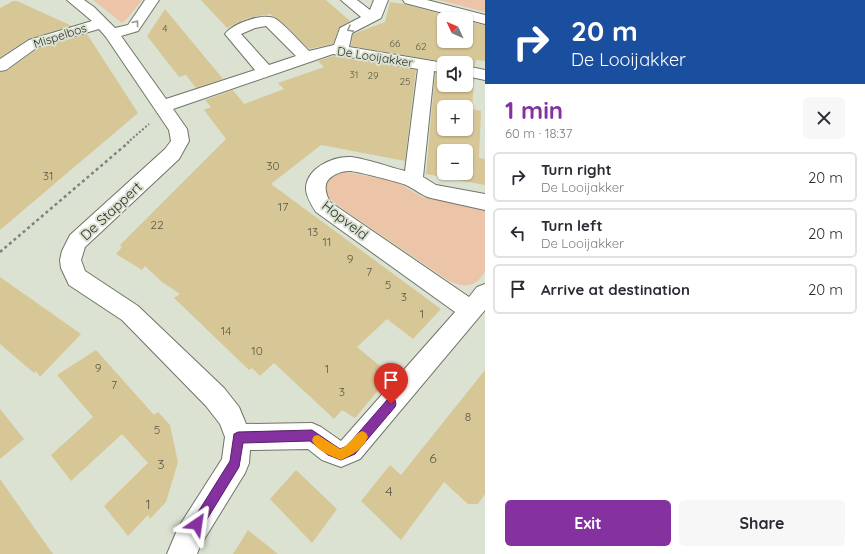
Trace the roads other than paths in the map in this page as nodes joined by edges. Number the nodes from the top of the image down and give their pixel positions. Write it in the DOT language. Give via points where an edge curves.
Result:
graph roads {
  1 [pos="74,0"];
  2 [pos="152,0"];
  3 [pos="348,0"];
  4 [pos="381,0"];
  5 [pos="410,0"];
  6 [pos="371,18"];
  7 [pos="485,20"];
  8 [pos="107,28"];
  9 [pos="340,50"];
  10 [pos="306,57"];
  11 [pos="426,65"];
  12 [pos="0,66"];
  13 [pos="437,67"];
  14 [pos="265,71"];
  15 [pos="473,73"];
  16 [pos="485,75"];
  17 [pos="164,110"];
  18 [pos="413,180"];
  19 [pos="485,202"];
  20 [pos="478,302"];
  21 [pos="238,437"];
  22 [pos="182,554"];
  1 -- 8 [label="street, De Stappert" via="89,10"];
  8 -- 2 [label="street, Mispelbos, one-way" via="133,28"];
  3 -- 6 [label="street"];
  4 -- 6 [label="street" via="376,15"];
  5 -- 7 [label="street"];
  6 -- 9 [label="street, one-way" via="345,31"];
  8 -- 12 [label="street, Mispelbos" via="34,43"];
  8 -- 17 [label="street, De Stappert"];
  9 -- 10 [label="street, De Looijakker" via="332,49"];
  9 -- 11 [label="street, De Looijakker"];
  10 -- 14 [label="street, De Looijakker"];
  10 -- 14 [label="street" via="270,22 262,21 237,30 233,34"];
  11 -- 13 [label="street, De Looijakker"];
  11 -- 18 [label="street"];
  14 -- 17 [label="street, De Looijakker"];
  15 -- 16 [label="street"];
  17 -- 21 [label="street, De Stappert" via="178,129 180,141 172,154 78,241 70,254 71,269 77,278 130,313 215,397 230,416"];
  18 -- 19 [label="street, Hopveld" via="431,191"];
  18 -- 20 [label="street, Hopveld" via="350,164 339,165 322,174 317,181 316,190 323,207"];
  20 -- 21 [label="street" via="351,450 341,454 332,451 312,436"];
  21 -- 22 [label="street, De Stappert" via="235,463 188,538"];
}
